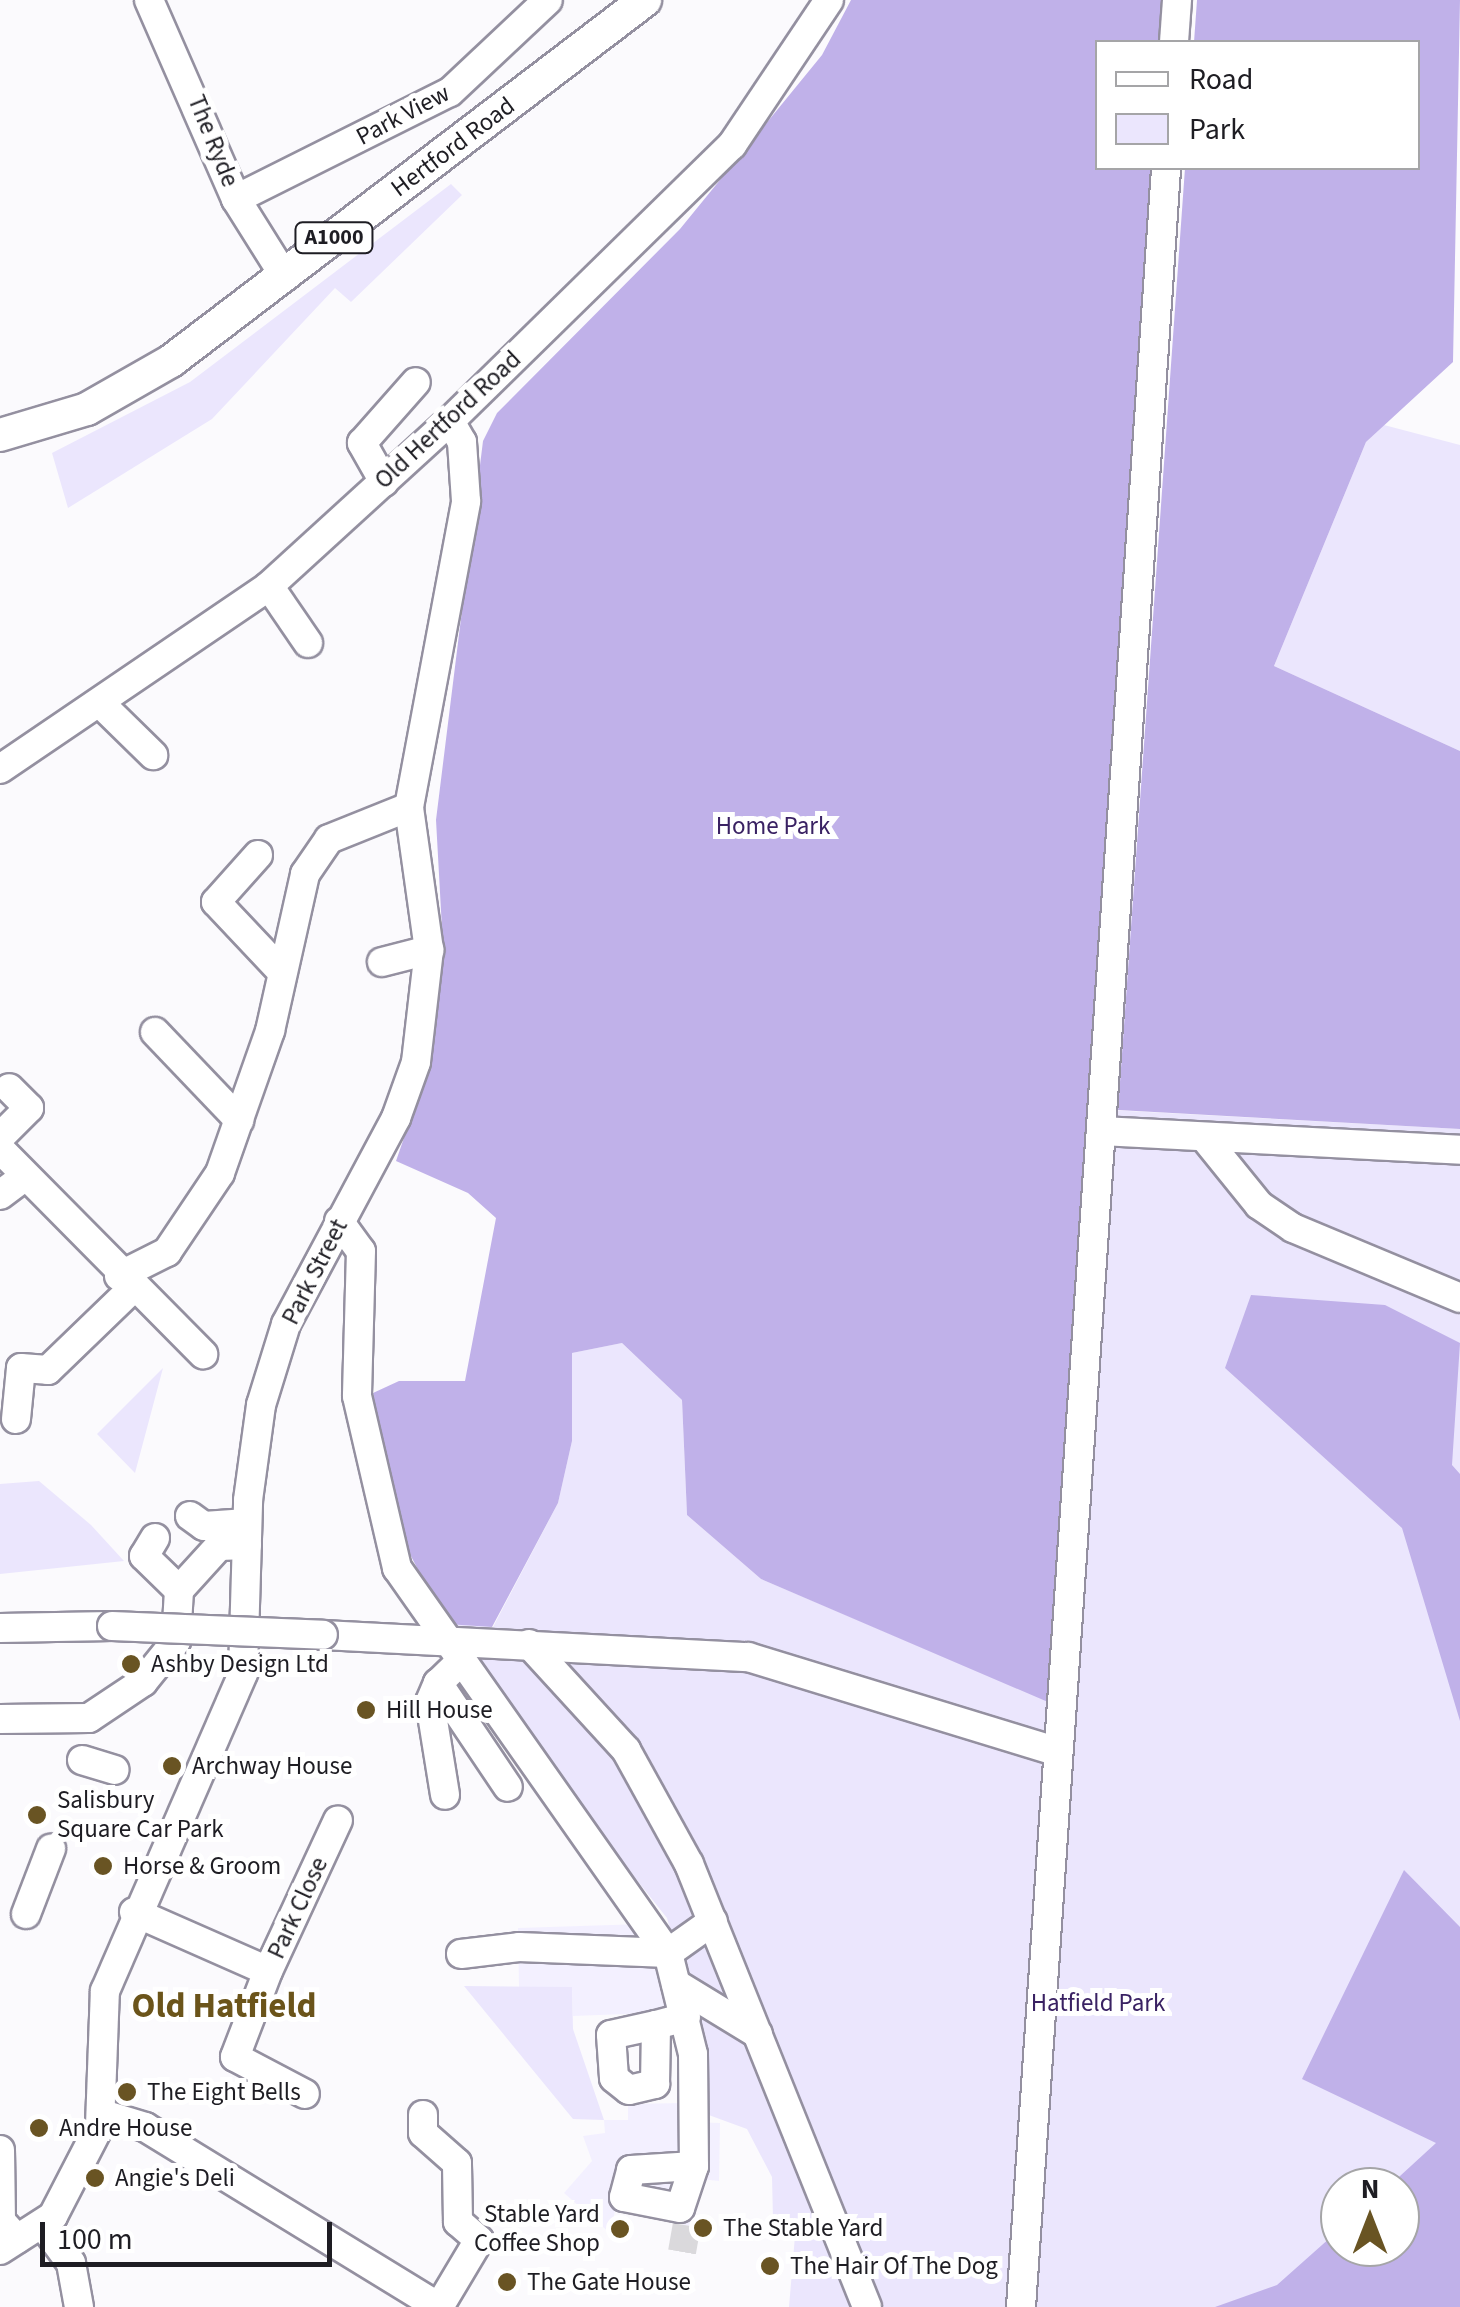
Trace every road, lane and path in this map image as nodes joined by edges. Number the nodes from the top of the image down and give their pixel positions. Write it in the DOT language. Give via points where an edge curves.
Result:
graph roads {
  1 [pos="149,0"];
  2 [pos="548,0"];
  3 [pos="645,0"];
  4 [pos="829,0"];
  5 [pos="1177,0"];
  6 [pos="1174,40"];
  7 [pos="1166,170"];
  8 [pos="236,199"];
  9 [pos="284,277"];
  10 [pos="416,382"];
  11 [pos="450,422"];
  12 [pos="0,434"];
  13 [pos="384,482"];
  14 [pos="269,586"];
  15 [pos="308,643"];
  16 [pos="104,707"];
  17 [pos="153,755"];
  18 [pos="0,770"];
  19 [pos="409,806"];
  20 [pos="258,855"];
  21 [pos="430,950"];
  22 [pos="382,962"];
  23 [pos="280,970"];
  24 [pos="155,1032"];
  25 [pos="9,1088"];
  26 [pos="239,1120"];
  27 [pos="1101,1131"];
  28 [pos="0,1137"];
  29 [pos="1204,1137"];
  30 [pos="0,1149"];
  31 [pos="1460,1150"];
  32 [pos="24,1177"];
  33 [pos="0,1195"];
  34 [pos="340,1221"];
  35 [pos="126,1282"];
  36 [pos="1460,1298"];
  37 [pos="203,1354"];
  38 [pos="16,1420"];
  39 [pos="190,1516"];
  40 [pos="247,1534"];
  41 [pos="155,1538"];
  42 [pos="179,1590"];
  43 [pos="0,1628"];
  44 [pos="442,1638"];
  45 [pos="530,1644"];
  46 [pos="448,1673"];
  47 [pos="0,1719"];
  48 [pos="1058,1752"];
  49 [pos="82,1760"];
  50 [pos="114,1770"];
  51 [pos="508,1787"];
  52 [pos="445,1795"];
  53 [pos="338,1820"];
  54 [pos="51,1849"];
  55 [pos="134,1912"];
  56 [pos="26,1914"];
  57 [pos="712,1921"];
  58 [pos="668,1953"];
  59 [pos="461,1954"];
  60 [pos="268,1972"];
  61 [pos="676,1984"];
  62 [pos="686,2017"];
  63 [pos="656,2026"];
  64 [pos="758,2034"];
  65 [pos="305,2094"];
  66 [pos="102,2114"];
  67 [pos="423,2115"];
  68 [pos="0,2150"];
  69 [pos="694,2166"];
  70 [pos="44,2225"];
  71 [pos="8,2245"];
  72 [pos="79,2307"];
  73 [pos="439,2307"];
  74 [pos="868,2307"];
  75 [pos="1020,2307"];
  1 -- 8 [label="street, The Ryde"];
  2 -- 8 [label="street, Park View" via="450,92"];
  3 -- 9 [label="main road, Hertford Road / A1000"];
  4 -- 11 [label="street, Old Hertford Road" via="732,145"];
  5 -- 6 [label="street"];
  7 -- 27 [label="street"];
  8 -- 9 [label="street, The Ryde"];
  9 -- 12 [label="main road, Hertford Road / A1000" via="131,385"];
  10 -- 13 [label="street" via="362,443"];
  11 -- 13 [label="street, Old Hertford Road"];
  11 -- 19 [label="street, Park Street" via="462,442 466,501"];
  13 -- 14 [label="street, Old Hertford Road"];
  14 -- 15 [label="street"];
  14 -- 16 [label="street, Old Hertford Road"];
  16 -- 17 [label="street"];
  16 -- 18 [label="street, Old Hertford Road"];
  19 -- 21 [label="street, Park Street"];
  19 -- 23 [label="street" via="329,840 304,874"];
  20 -- 23 [label="street" via="216,902"];
  21 -- 22 [label="street"];
  21 -- 34 [label="street, Park Street" via="416,1062"];
  23 -- 26 [label="street"];
  24 -- 26 [label="street"];
  25 -- 28 [label="street" via="29,1108"];
  26 -- 35 [label="street" via="184,1234"];
  27 -- 29 [label="street"];
  27 -- 48 [label="street"];
  29 -- 31 [label="street"];
  29 -- 36 [label="street" via="1259,1205 1294,1228"];
  30 -- 32 [label="street"];
  32 -- 33 [label="street"];
  32 -- 35 [label="street"];
  34 -- 40 [label="street, Park Street" via="286,1324 261,1405"];
  34 -- 44 [label="street" via="359,1240 364,1270 354,1362 368,1474 397,1568"];
  35 -- 37 [label="street"];
  35 -- 38 [label="street" via="48,1370 21,1368"];
  39 -- 40 [label="street" via="204,1526"];
  40 -- 42 [label="street" via="219,1546"];
  40 -- 55 [label="street, Park Street" via="250,1631 239,1691"];
  41 -- 42 [label="street" via="144,1556"];
  42 -- 47 [label="street" via="176,1641 143,1682 89,1718"];
  43 -- 44 [label="street, bridge"];
  44 -- 45 [label="street"];
  44 -- 46 [label="street"];
  45 -- 48 [label="street" via="786,1664"];
  45 -- 57 [label="street" via="626,1750"];
  46 -- 51 [label="street"];
  46 -- 52 [label="street" via="430,1702"];
  46 -- 58 [label="street"];
  48 -- 75 [label="street"];
  49 -- 50 [label="street"];
  53 -- 60 [label="street, Park Close"];
  54 -- 56 [label="street"];
  55 -- 60 [label="street, Park Close"];
  55 -- 66 [label="street, Park Street" via="98,2023"];
  57 -- 58 [label="street"];
  57 -- 64 [label="street"];
  58 -- 59 [label="street" via="518,1947"];
  58 -- 61 [label="street"];
  60 -- 65 [label="street" via="235,2057"];
  61 -- 62 [label="street"];
  61 -- 64 [label="street"];
  62 -- 63 [label="street"];
  62 -- 69 [label="street" via="698,2113"];
  64 -- 74 [label="street"];
  66 -- 70 [label="street"];
  66 -- 73 [label="street" via="145,2127"];
  67 -- 73 [label="street" via="423,2132 457,2163 458,2222 480,2240"];
  68 -- 71 [label="street"];
  70 -- 71 [label="street"];
  70 -- 72 [label="street" via="72,2263"];
}
